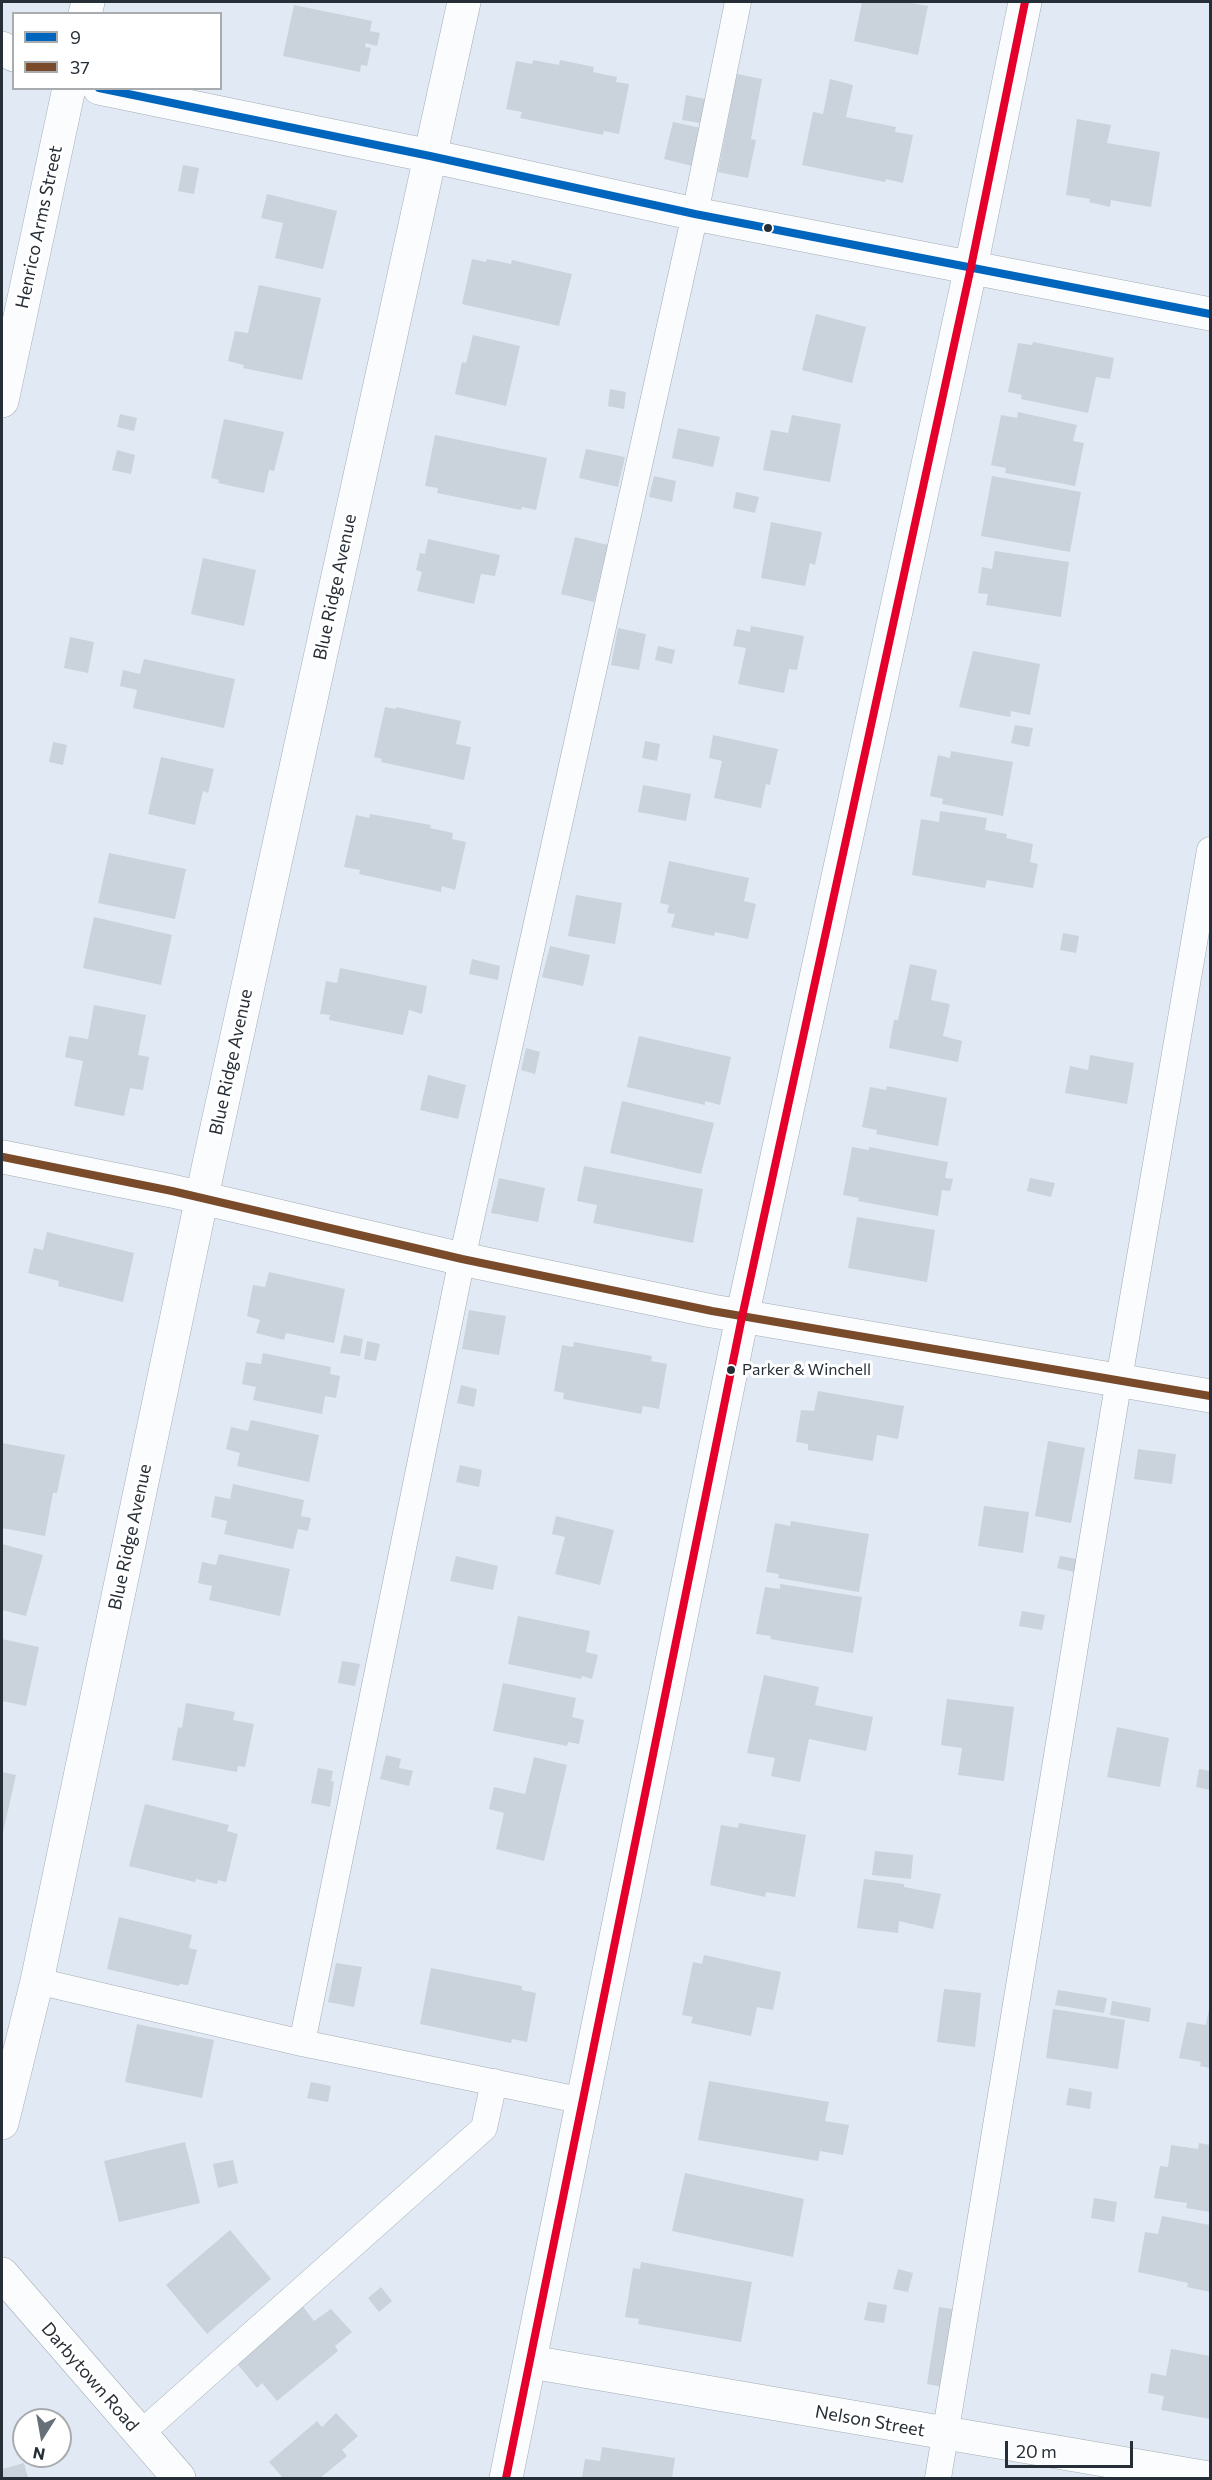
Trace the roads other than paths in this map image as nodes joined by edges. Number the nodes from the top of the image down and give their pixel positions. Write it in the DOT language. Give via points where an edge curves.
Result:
graph roads {
  1 [pos="464,2"];
  2 [pos="738,2"];
  3 [pos="1025,2"];
  4 [pos="69,90"];
  5 [pos="109,90"];
  6 [pos="430,156"];
  7 [pos="695,214"];
  8 [pos="971,267"];
  9 [pos="1210,314"];
  10 [pos="2,401"];
  11 [pos="1210,850"];
  12 [pos="3,1158"];
  13 [pos="201,1197"];
  14 [pos="462,1259"];
  15 [pos="742,1317"];
  16 [pos="1119,1379"];
  17 [pos="1210,1396"];
  18 [pos="37,1981"];
  19 [pos="303,2043"];
  20 [pos="494,2082"];
  21 [pos="584,2101"];
  22 [pos="2,2123"];
  23 [pos="2,2274"];
  24 [pos="531,2362"];
  25 [pos="946,2434"];
  26 [pos="139,2435"];
  27 [pos="179,2478"];
  28 [pos="506,2478"];
  29 [pos="938,2478"];
  30 [pos="1209,2478"];
  1 -- 6 [label="street, Blue Ridge Avenue"];
  2 -- 7 [label="lane"];
  3 -- 8 [label="street"];
  4 -- 10 [label="street, Henrico Arms Street"];
  5 -- 6 [label="street"];
  6 -- 7 [label="street"];
  6 -- 13 [label="street, Blue Ridge Avenue"];
  7 -- 8 [label="street"];
  7 -- 14 [label="lane"];
  8 -- 9 [label="street"];
  8 -- 15 [label="street"];
  11 -- 16 [label="lane"];
  12 -- 13 [label="street"];
  13 -- 14 [label="street"];
  13 -- 18 [label="street, Blue Ridge Avenue"];
  14 -- 15 [label="street"];
  14 -- 19 [label="lane"];
  15 -- 16 [label="street"];
  15 -- 21 [label="street"];
  16 -- 17 [label="street"];
  16 -- 25 [label="lane"];
  18 -- 19 [label="lane"];
  18 -- 22 [label="street, Blue Ridge Avenue"];
  19 -- 20 [label="lane"];
  20 -- 21 [label="lane"];
  20 -- 26 [label="lane" via="484,2128"];
  21 -- 24 [label="street"];
  23 -- 26 [label="street, Darbytown Road"];
  24 -- 25 [label="street, Nelson Street"];
  24 -- 28 [label="street"];
  25 -- 29 [label="lane"];
  25 -- 30 [label="street, Nelson Street"];
  26 -- 27 [label="street, Darbytown Road"];
}
